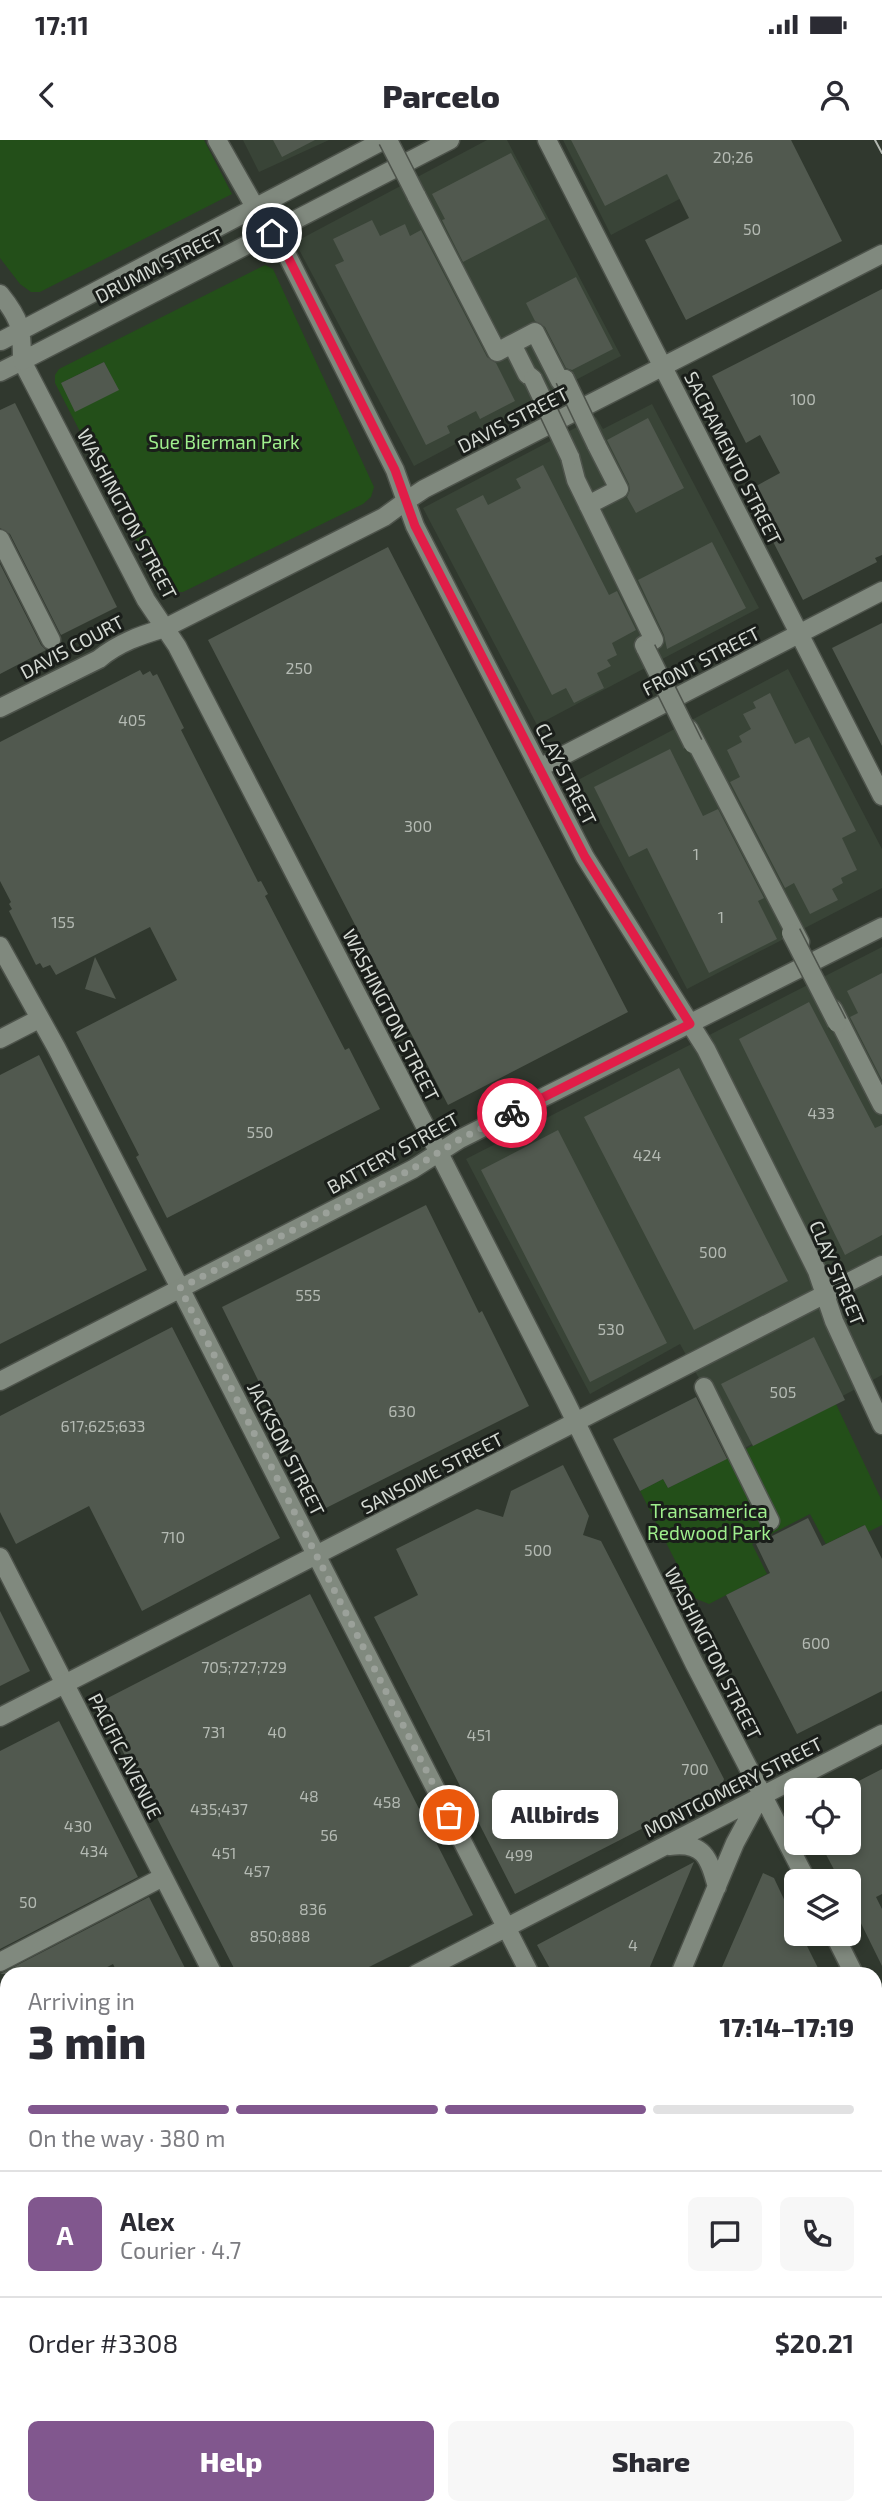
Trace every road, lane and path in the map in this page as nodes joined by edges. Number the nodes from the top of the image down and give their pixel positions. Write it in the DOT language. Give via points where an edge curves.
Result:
graph roads {
  1 [pos="217,140"];
  2 [pos="386,140"];
  3 [pos="450,140"];
  4 [pos="547,140"];
  5 [pos="254,207"];
  6 [pos="272,233"];
  7 [pos="882,254"];
  8 [pos="0,294"];
  9 [pos="22,329"];
  10 [pos="0,341"];
  11 [pos="512,344"];
  12 [pos="22,361"];
  13 [pos="662,366"];
  14 [pos="0,372"];
  15 [pos="406,501"];
  16 [pos="588,505"];
  17 [pos="0,539"];
  18 [pos="882,591"];
  19 [pos="165,628"];
  20 [pos="799,634"];
  21 [pos="51,640"];
  22 [pos="0,708"];
  23 [pos="687,726"];
  24 [pos="539,768"];
  25 [pos="882,796"];
  26 [pos="882,927"];
  27 [pos="800,942"];
  28 [pos="0,946"];
  29 [pos="823,989"];
  30 [pos="39,1019"];
  31 [pos="829,1019"];
  32 [pos="690,1024"];
  33 [pos="0,1039"];
  34 [pos="882,1105"];
  35 [pos="439,1153"];
  36 [pos="882,1265"];
  37 [pos="180,1288"];
  38 [pos="825,1294"];
  39 [pos="0,1381"];
  40 [pos="704,1387"];
  41 [pos="577,1423"];
  42 [pos="882,1425"];
  43 [pos="770,1521"];
  44 [pos="317,1555"];
  45 [pos="0,1557"];
  46 [pos="65,1684"];
  47 [pos="0,1717"];
  48 [pos="882,1734"];
  49 [pos="761,1795"];
  50 [pos="665,1846"];
  51 [pos="801,1869"];
  52 [pos="163,1877"];
  53 [pos="717,1887"];
  54 [pos="506,1928"];
  55 [pos="840,1946"];
  56 [pos="0,1962"];
  57 [pos="209,1967"];
  58 [pos="430,1967"];
  59 [pos="526,1967"];
  60 [pos="683,1967"];
  61 [pos="850,1967"];
  1 -- 5 [label="street, CLAY STREET"];
  2 -- 5 [label="street, DRUMM STREET"];
  2 -- 11 [label="street, bridge" via="497,352"];
  3 -- 6 [label="street, DRUMM STREET"];
  4 -- 13 [label="street, SACRAMENTO STREET"];
  5 -- 6 [label="street, CLAY STREET"];
  5 -- 9 [label="street, DRUMM STREET"];
  6 -- 12 [label="street, DRUMM STREET"];
  6 -- 15 [label="street, CLAY STREET" via="395,470"];
  7 -- 13 [label="street, DAVIS STREET"];
  8 -- 9 [label="street"];
  9 -- 10 [label="street, DRUMM STREET"];
  9 -- 12 [label="street, WASHINGTON STREET"];
  10 -- 12 [label="street, WASHINGTON STREET"];
  11 -- 16 [label="street, bridge" via="570,457"];
  11 -- 16 [label="street, bridge" via="535,332 560,381 565,379 618,489"];
  12 -- 14 [label="street, DRUMM STREET"];
  12 -- 19 [label="street, WASHINGTON STREET" via="146,600"];
  13 -- 15 [label="street, DAVIS STREET"];
  13 -- 20 [label="street, SACRAMENTO STREET"];
  15 -- 19 [label="street, DAVIS STREET" via="384,517"];
  15 -- 24 [label="street, CLAY STREET"];
  16 -- 31 [label="street, bridge" via="654,640 644,645 787,922"];
  17 -- 21 [label="street"];
  18 -- 20 [label="street, FRONT STREET"];
  19 -- 22 [label="street, DAVIS COURT" via="110,649 99,659"];
  19 -- 35 [label="street, WASHINGTON STREET"];
  20 -- 24 [label="street, FRONT STREET"];
  20 -- 25 [label="street, SACRAMENTO STREET"];
  23 -- 27 [label="street"];
  24 -- 32 [label="street, CLAY STREET" via="585,857"];
  26 -- 32 [label="street, BATTERY STREET"];
  28 -- 30 [label="street, JACKSON STREET"];
  29 -- 34 [label="street"];
  30 -- 33 [label="street"];
  30 -- 37 [label="street, JACKSON STREET"];
  32 -- 35 [label="street, BATTERY STREET"];
  32 -- 38 [label="street, CLAY STREET" via="789,1213"];
  35 -- 37 [label="street, BATTERY STREET"];
  35 -- 41 [label="street, WASHINGTON STREET"];
  36 -- 38 [label="street, SANSOME STREET"];
  37 -- 39 [label="street, BATTERY STREET"];
  37 -- 44 [label="street, JACKSON STREET"];
  38 -- 41 [label="street, SANSOME STREET"];
  38 -- 42 [label="street, CLAY STREET"];
  40 -- 43 [label="street"];
  41 -- 44 [label="street, SANSOME STREET"];
  41 -- 49 [label="street, WASHINGTON STREET"];
  44 -- 46 [label="street, SANSOME STREET"];
  44 -- 54 [label="street, JACKSON STREET"];
  45 -- 46 [label="street, PACIFIC AVENUE"];
  46 -- 47 [label="street, SANSOME STREET"];
  46 -- 52 [label="street, PACIFIC AVENUE"];
  48 -- 49 [label="street, MONTGOMERY STREET"];
  49 -- 50 [label="street, MONTGOMERY STREET"];
  49 -- 51 [label="street, WASHINGTON STREET"];
  49 -- 53 [label="street"];
  50 -- 53 [label="street" via="700,1849"];
  50 -- 54 [label="street, MONTGOMERY STREET"];
  52 -- 56 [label="street"];
  52 -- 57 [label="street, PACIFIC AVENUE"];
  53 -- 60 [label="street"];
  54 -- 58 [label="street, MONTGOMERY STREET"];
  54 -- 59 [label="street, JACKSON STREET"];
  55 -- 61 [label="street"];
}
